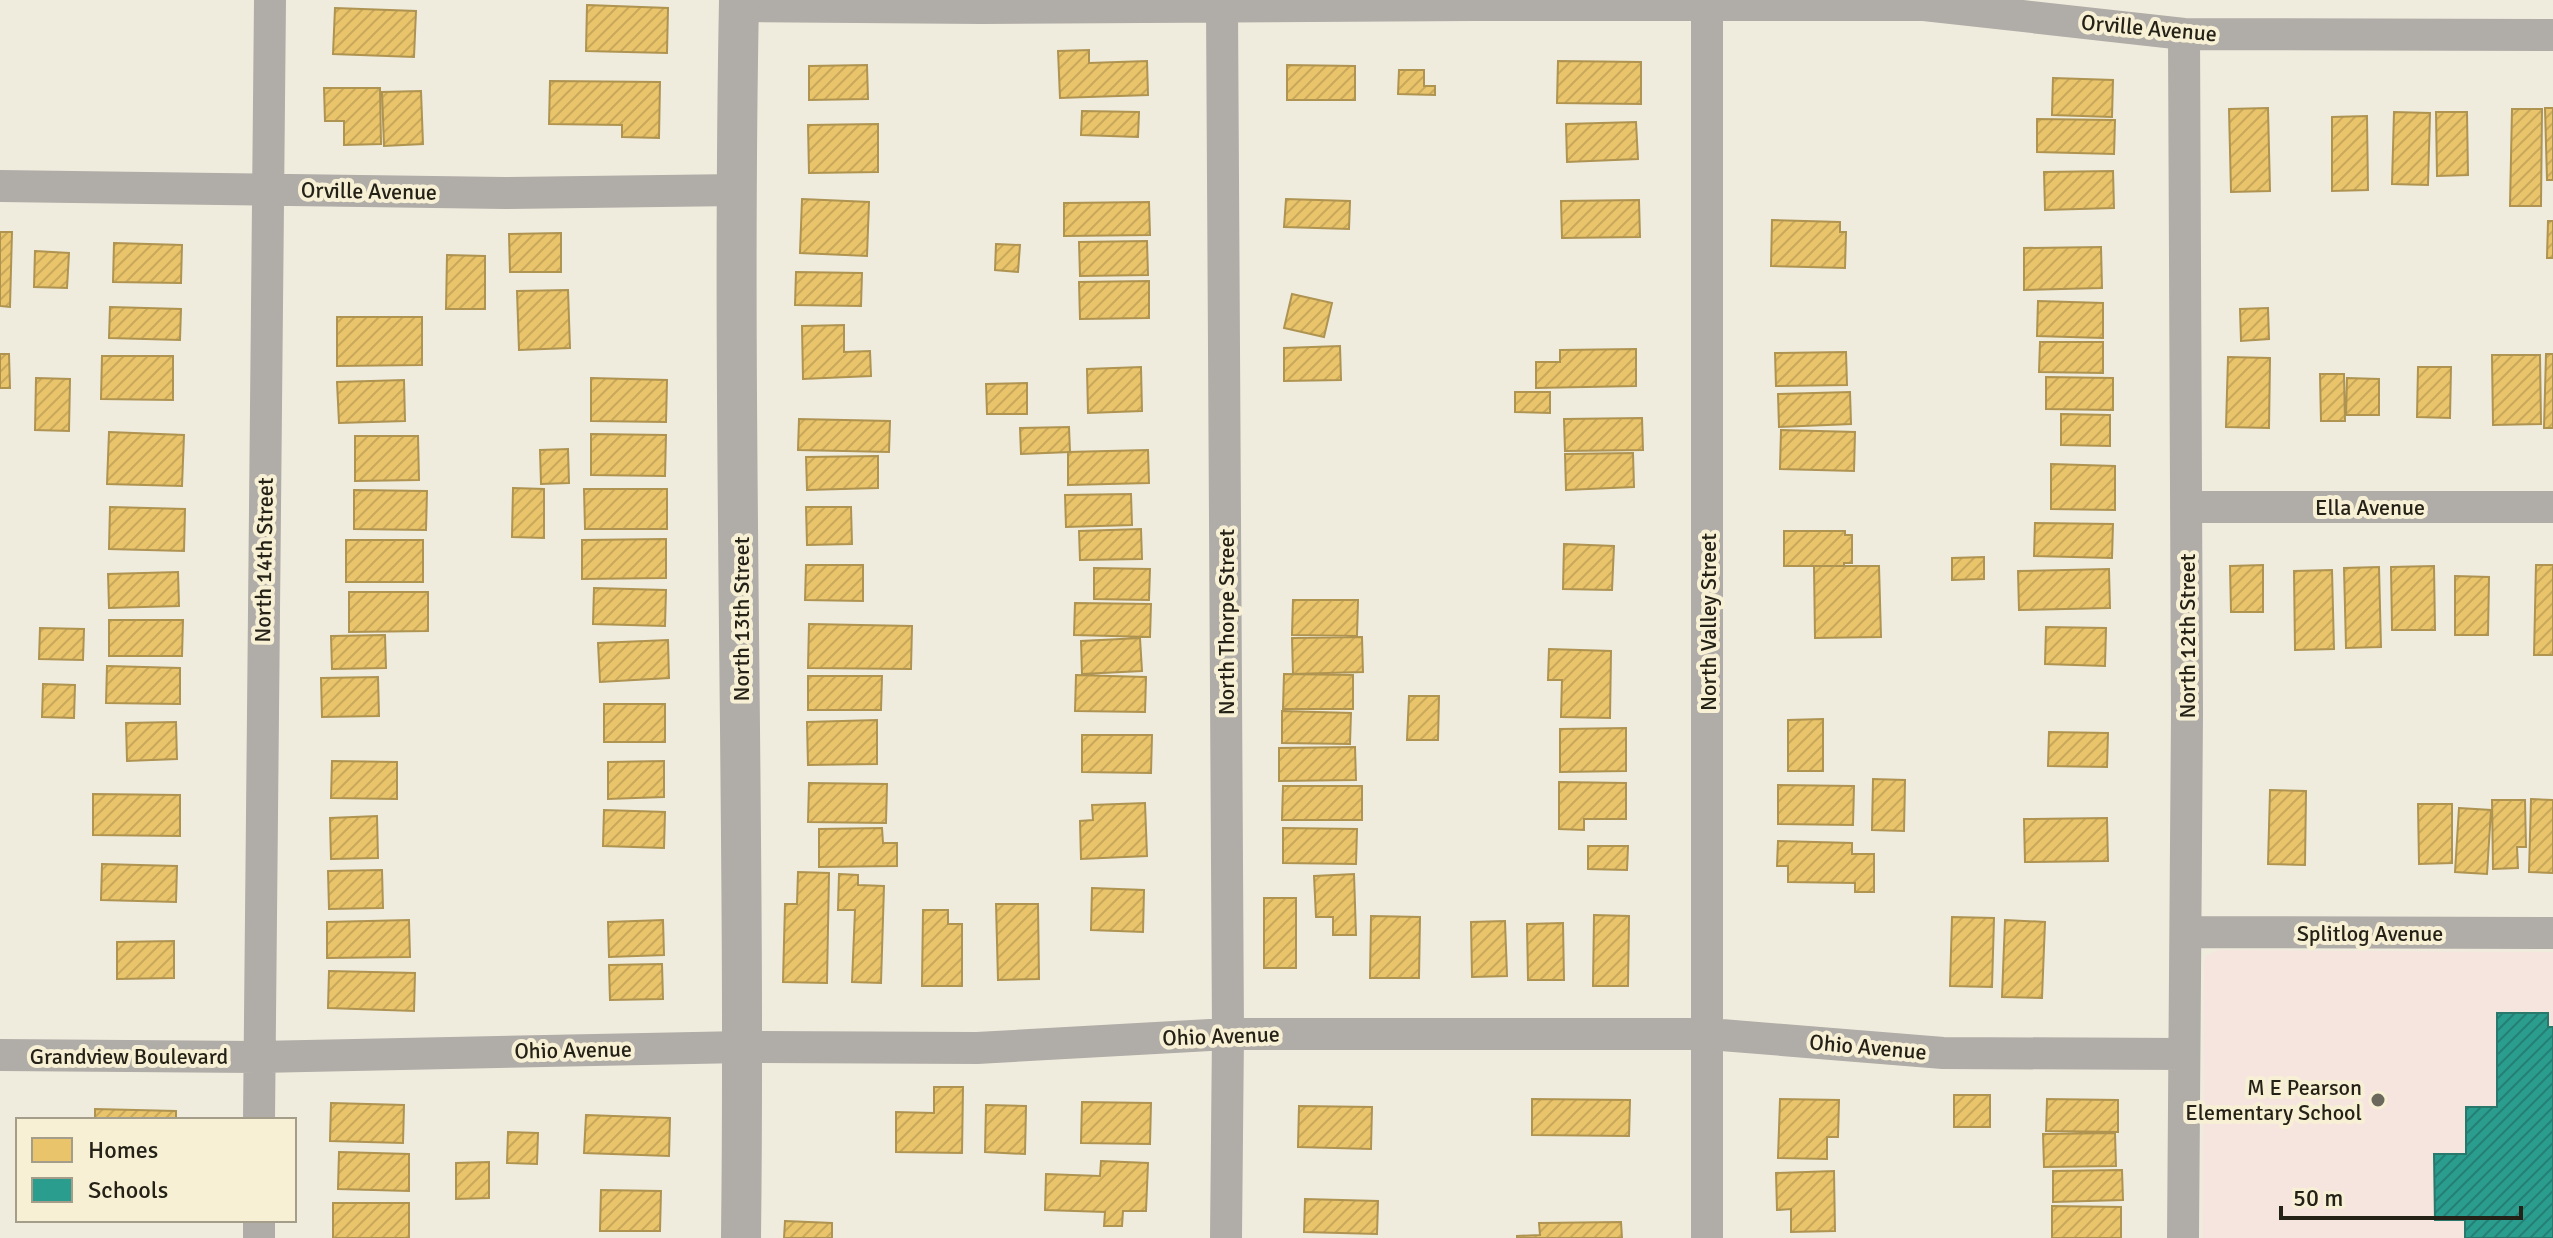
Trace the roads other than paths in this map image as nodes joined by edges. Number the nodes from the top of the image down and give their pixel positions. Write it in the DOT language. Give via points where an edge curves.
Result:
graph roads {
  1 [pos="270,0"];
  2 [pos="739,3"];
  3 [pos="1924,3"];
  4 [pos="1222,6"];
  5 [pos="1707,6"];
  6 [pos="2184,34"];
  7 [pos="2553,35"];
  8 [pos="0,186"];
  9 [pos="268,190"];
  10 [pos="738,190"];
  11 [pos="2186,507"];
  12 [pos="2553,507"];
  13 [pos="2187,932"];
  14 [pos="2553,933"];
  15 [pos="1228,1034"];
  16 [pos="1709,1034"];
  17 [pos="743,1047"];
  18 [pos="2184,1054"];
  19 [pos="0,1055"];
  20 [pos="258,1057"];
  21 [pos="259,1118"];
  22 [pos="741,1238"];
  23 [pos="1226,1238"];
  24 [pos="1707,1238"];
  25 [pos="2183,1238"];
  1 -- 9 [label="street, North 14th Street"];
  2 -- 4 [label="street, Orville Avenue"];
  2 -- 10 [label="street, North 13th Street"];
  3 -- 5 [label="street, Orville Avenue"];
  3 -- 6 [label="street, Orville Avenue"];
  4 -- 5 [label="street, Orville Avenue"];
  4 -- 15 [label="street, North Thorpe Street"];
  5 -- 16 [label="street, North Valley Street"];
  6 -- 7 [label="street, Orville Avenue"];
  6 -- 11 [label="street, North 12th Street"];
  8 -- 9 [label="street, Orville Avenue"];
  9 -- 10 [label="street, Orville Avenue"];
  9 -- 20 [label="street, North 14th Street"];
  10 -- 17 [label="street, North 13th Street"];
  11 -- 12 [label="street, Ella Avenue"];
  11 -- 13 [label="street, North 12th Street"];
  13 -- 14 [label="street, Splitlog Avenue"];
  13 -- 18 [label="street, North 12th Street"];
  15 -- 16 [label="street, Ohio Avenue"];
  15 -- 17 [label="street, Ohio Avenue" via="977,1048"];
  15 -- 23 [label="street, North Thorpe Street"];
  16 -- 18 [label="street, Ohio Avenue" via="1943,1053"];
  16 -- 24 [label="street, North Valley Street"];
  17 -- 20 [label="street, Ohio Avenue"];
  17 -- 22 [label="street, North 13th Street"];
  18 -- 25 [label="street, North 12th Street"];
  19 -- 20 [label="street, Grandview Boulevard"];
  20 -- 21 [label="street, North 14th Street"];
}
